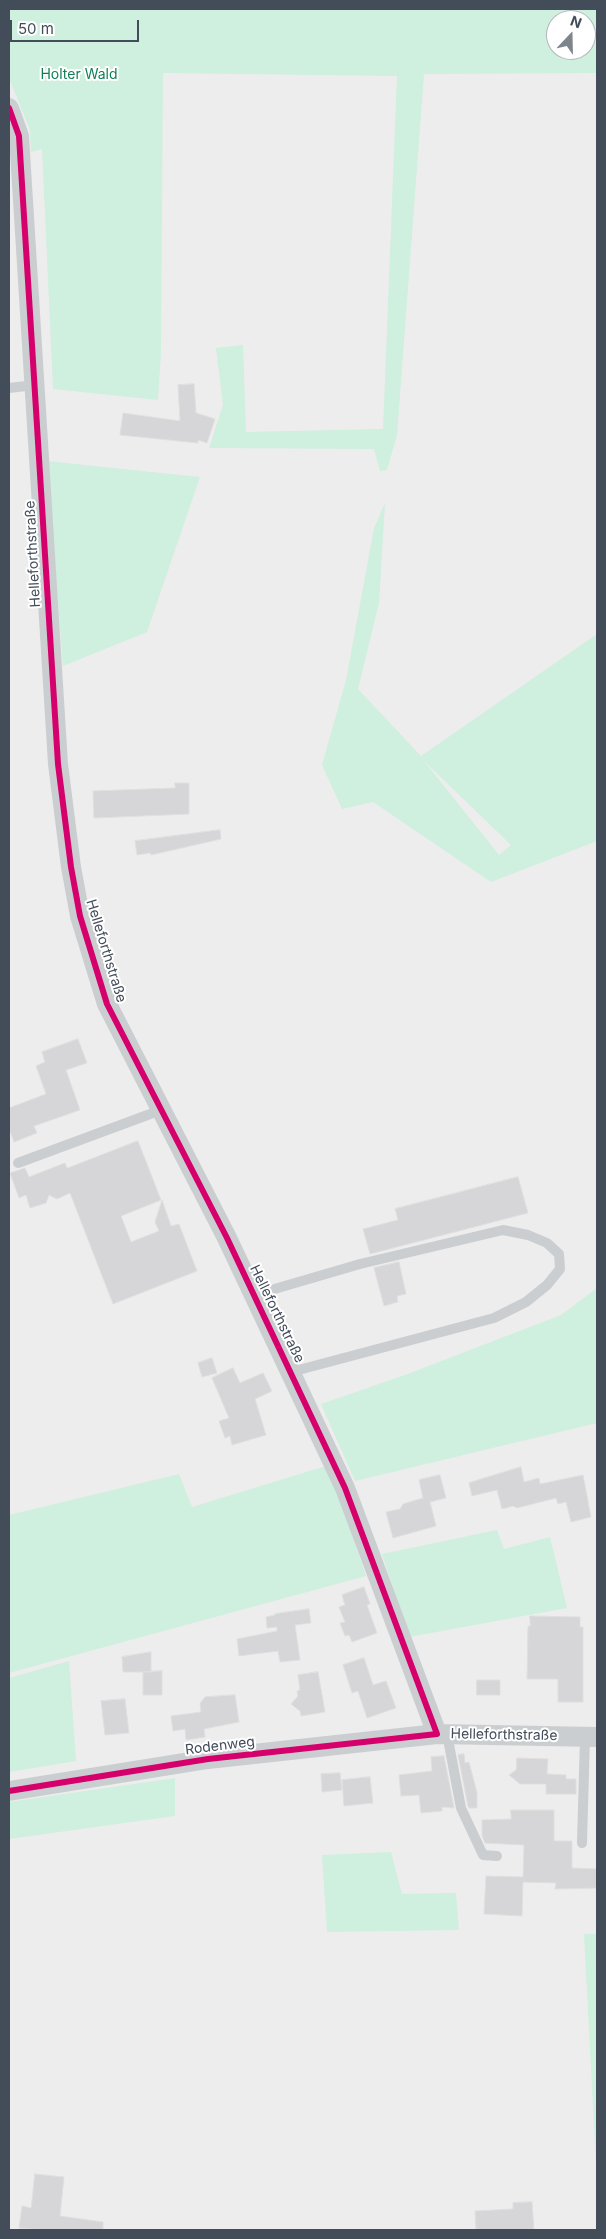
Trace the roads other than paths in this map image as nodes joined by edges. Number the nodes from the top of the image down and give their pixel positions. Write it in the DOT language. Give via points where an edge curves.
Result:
graph roads {
  1 [pos="9,108"];
  2 [pos="35,384"];
  3 [pos="9,388"];
  4 [pos="161,1110"];
  5 [pos="18,1163"];
  6 [pos="254,1295"];
  7 [pos="292,1372"];
  8 [pos="442,1734"];
  9 [pos="591,1737"];
  10 [pos="9,1791"];
  11 [pos="582,1843"];
  12 [pos="497,1856"];
  1 -- 2 [label="street, Helleforthstraße" via="19,136"];
  2 -- 3 [label="lane"];
  2 -- 4 [label="street, Helleforthstraße" via="58,764 71,867 80,916 107,1004"];
  4 -- 5 [label="lane"];
  4 -- 6 [label="street, Helleforthstraße"];
  6 -- 7 [label="street, Helleforthstraße"];
  6 -- 7 [label="lane" via="360,1264 503,1230 547,1243 559,1254 560,1268 547,1285 526,1302 494,1318"];
  7 -- 8 [label="street, Helleforthstraße" via="345,1488"];
  8 -- 9 [label="street, Helleforthstraße"];
  8 -- 10 [label="street, Rodenweg" via="208,1759"];
  8 -- 12 [label="lane" via="461,1808 483,1855"];
  9 -- 11 [label="lane"];
}
